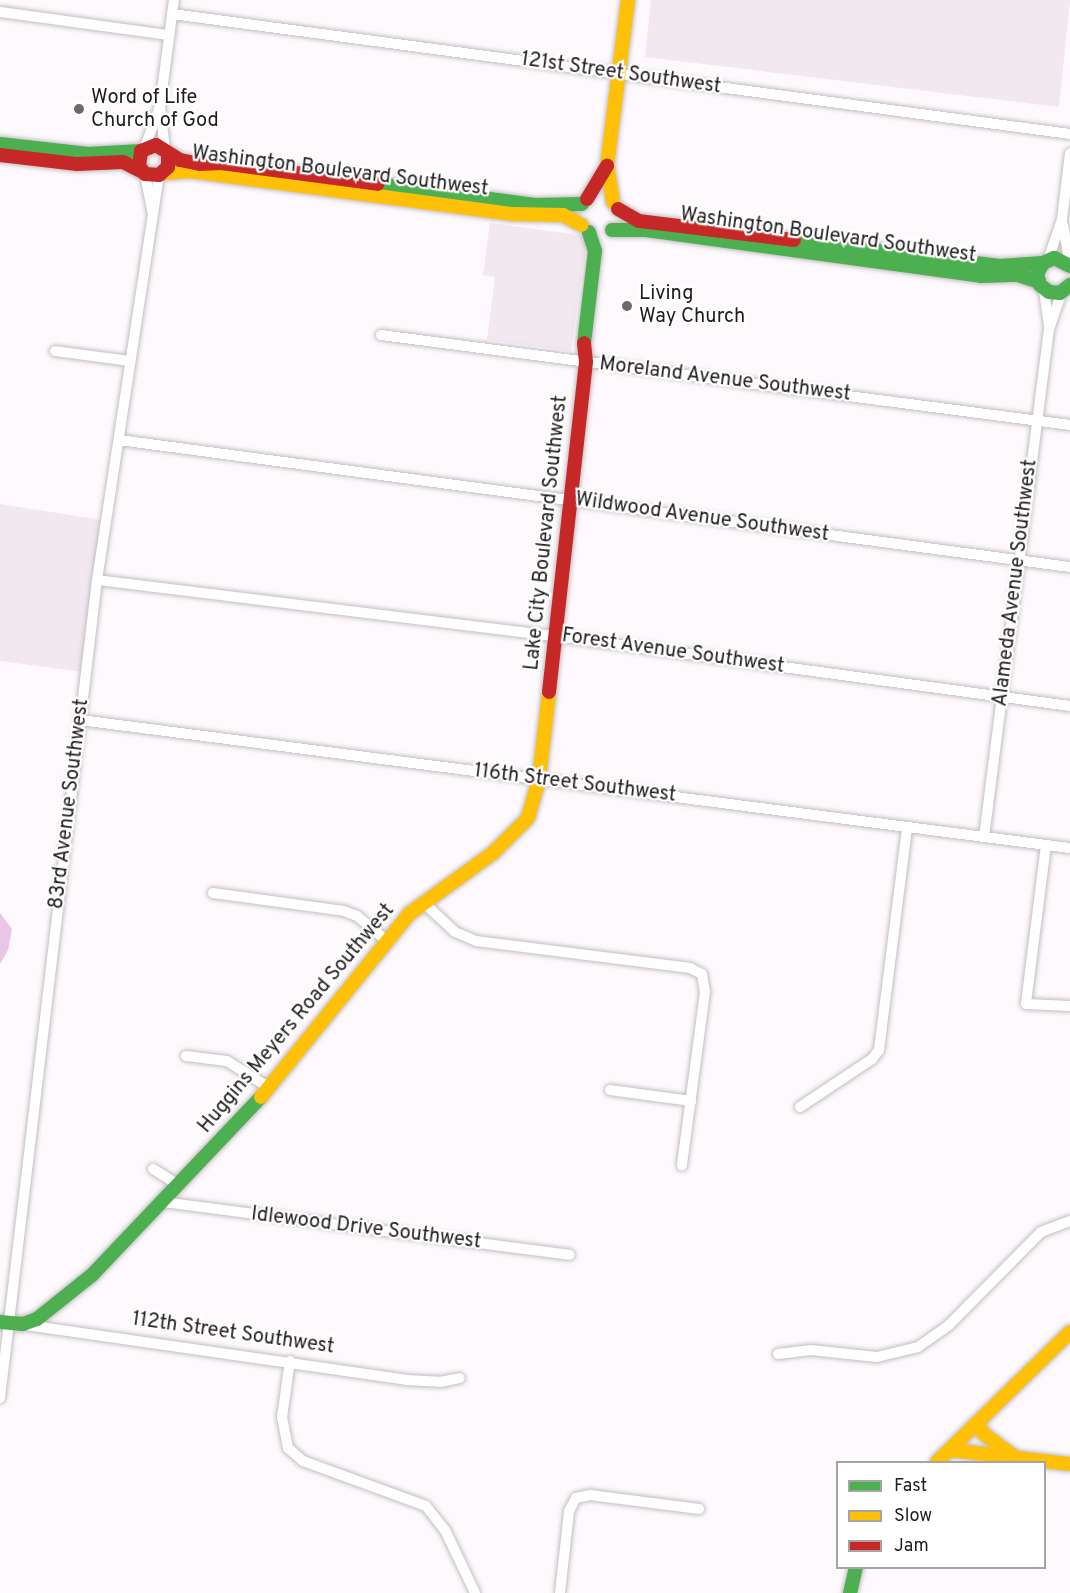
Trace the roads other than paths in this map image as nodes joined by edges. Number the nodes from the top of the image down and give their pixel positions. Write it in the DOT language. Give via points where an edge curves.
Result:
graph roads {
  1 [pos="174,0"];
  2 [pos="628,0"];
  3 [pos="0,12"];
  4 [pos="172,14"];
  5 [pos="169,35"];
  6 [pos="620,74"];
  7 [pos="160,106"];
  8 [pos="1070,135"];
  9 [pos="0,144"];
  10 [pos="143,149"];
  11 [pos="167,152"];
  12 [pos="1070,153"];
  13 [pos="0,155"];
  14 [pos="607,166"];
  15 [pos="152,173"];
  16 [pos="584,201"];
  17 [pos="616,206"];
  18 [pos="1062,219"];
  19 [pos="585,229"];
  20 [pos="610,231"];
  21 [pos="595,251"];
  22 [pos="1045,261"];
  23 [pos="1070,266"];
  24 [pos="1041,286"];
  25 [pos="1067,290"];
  26 [pos="1049,329"];
  27 [pos="381,335"];
  28 [pos="55,351"];
  29 [pos="130,361"];
  30 [pos="586,362"];
  31 [pos="1036,421"];
  32 [pos="1070,425"];
  33 [pos="119,440"];
  34 [pos="569,500"];
  35 [pos="1019,561"];
  36 [pos="1070,567"];
  37 [pos="98,580"];
  38 [pos="555,636"];
  39 [pos="1001,697"];
  40 [pos="1070,706"];
  41 [pos="80,720"];
  42 [pos="538,779"];
  43 [pos="528,818"];
  44 [pos="907,827"];
  45 [pos="984,837"];
  46 [pos="1046,845"];
  47 [pos="1070,848"];
  48 [pos="213,893"];
  49 [pos="424,903"];
  50 [pos="386,940"];
  51 [pos="1070,1006"];
  52 [pos="186,1056"];
  53 [pos="268,1087"];
  54 [pos="609,1090"];
  55 [pos="691,1101"];
  56 [pos="800,1107"];
  57 [pos="682,1165"];
  58 [pos="153,1169"];
  59 [pos="178,1184"];
  60 [pos="163,1202"];
  61 [pos="1070,1221"];
  62 [pos="570,1255"];
  63 [pos="4,1323"];
  64 [pos="23,1324"];
  65 [pos="1070,1332"];
  66 [pos="778,1354"];
  67 [pos="290,1361"];
  68 [pos="460,1378"];
  69 [pos="0,1398"];
  70 [pos="977,1423"];
  71 [pos="950,1450"];
  72 [pos="1016,1458"];
  73 [pos="938,1461"];
  74 [pos="1043,1461"];
  75 [pos="1046,1461"];
  76 [pos="1070,1464"];
  77 [pos="699,1509"];
  78 [pos="856,1569"];
  79 [pos="475,1593"];
  80 [pos="560,1593"];
  81 [pos="850,1593"];
  1 -- 4 [label="street"];
  2 -- 6 [label="main road"];
  3 -- 5 [label="street"];
  4 -- 5 [label="street"];
  4 -- 6 [label="street, 121st Street Southwest"];
  5 -- 7 [label="street"];
  6 -- 8 [label="street, 121st Street Southwest"];
  6 -- 14 [label="main road"];
  7 -- 10 [label="street"];
  7 -- 11 [label="street"];
  9 -- 10 [label="main road" via="88,154"];
  10 -- 11 [label="main road" via="156,145"];
  10 -- 15 [label="main road" via="138,161"];
  11 -- 15 [label="main road" via="169,163"];
  11 -- 16 [label="main road, Washington Boulevard Southwest" via="192,163 221,163 535,206"];
  12 -- 18 [label="street"];
  13 -- 15 [label="main road, Washington Boulevard Southwest" via="77,164 123,162"];
  14 -- 16 [label="main road"];
  14 -- 17 [label="main road"];
  15 -- 19 [label="main road, Washington Boulevard Southwest" via="190,171 513,214 563,215"];
  15 -- 29 [label="street, 83rd Avenue Southwest" via="152,211"];
  16 -- 17 [label="main road" via="598,195"];
  16 -- 19 [label="main road"];
  17 -- 20 [label="main road" via="617,223"];
  17 -- 22 [label="main road, Washington Boulevard Southwest" via="639,221 999,266"];
  18 -- 22 [label="street"];
  18 -- 23 [label="street"];
  19 -- 20 [label="main road"];
  19 -- 21 [label="main road, Lake City Boulevard Southwest"];
  20 -- 21 [label="main road, Lake City Boulevard Southwest"];
  20 -- 24 [label="main road, Washington Boulevard Southwest" via="646,230 981,276 1018,274"];
  21 -- 30 [label="main road, Lake City Boulevard Southwest" via="584,341"];
  22 -- 23 [label="main road, Washington Boulevard Southwest" via="1060,258"];
  22 -- 24 [label="main road" via="1037,274"];
  24 -- 25 [label="main road, Washington Boulevard Southwest"];
  24 -- 26 [label="street, Alameda Avenue Southwest"];
  25 -- 26 [label="street, Alameda Avenue Southwest"];
  26 -- 31 [label="street, Alameda Avenue Southwest"];
  27 -- 30 [label="street, Moreland Avenue Southwest"];
  28 -- 29 [label="street"];
  29 -- 33 [label="street, 83rd Avenue Southwest"];
  30 -- 31 [label="street, Moreland Avenue Southwest"];
  30 -- 34 [label="main road, Lake City Boulevard Southwest"];
  31 -- 32 [label="street, Moreland Avenue Southwest"];
  31 -- 35 [label="street, Alameda Avenue Southwest"];
  33 -- 34 [label="street, Wildwood Avenue Southwest"];
  33 -- 37 [label="street, 83rd Avenue Southwest"];
  34 -- 35 [label="street, Wildwood Avenue Southwest"];
  34 -- 38 [label="main road, Lake City Boulevard Southwest"];
  35 -- 36 [label="street, Wildwood Avenue Southwest"];
  35 -- 39 [label="street, Alameda Avenue Southwest"];
  37 -- 38 [label="street, Forest Avenue Southwest"];
  37 -- 41 [label="street, 83rd Avenue Southwest"];
  38 -- 39 [label="street, Forest Avenue Southwest"];
  38 -- 42 [label="main road, Lake City Boulevard Southwest"];
  39 -- 40 [label="street, Forest Avenue Southwest"];
  39 -- 45 [label="street, Alameda Avenue Southwest"];
  41 -- 42 [label="street, 116th Street Southwest"];
  41 -- 63 [label="street, 83rd Avenue Southwest"];
  42 -- 43 [label="main road, Lake City Boulevard Southwest"];
  42 -- 44 [label="street, 116th Street Southwest"];
  43 -- 49 [label="main road, Huggins Meyers Road Southwest" via="510,839"];
  44 -- 45 [label="street, 116th Street Southwest"];
  44 -- 56 [label="street" via="879,1050 872,1059"];
  45 -- 46 [label="street, 116th Street Southwest"];
  46 -- 47 [label="street, 116th Street Southwest"];
  46 -- 51 [label="street" via="1026,1004"];
  48 -- 50 [label="street" via="344,911 357,916"];
  49 -- 50 [label="main road, Huggins Meyers Road Southwest"];
  49 -- 55 [label="street" via="454,932 476,940 690,968 702,974 705,992"];
  50 -- 53 [label="main road, Huggins Meyers Road Southwest"];
  52 -- 53 [label="street" via="227,1061"];
  53 -- 59 [label="main road, Huggins Meyers Road Southwest"];
  54 -- 55 [label="street"];
  55 -- 57 [label="street"];
  58 -- 59 [label="street"];
  59 -- 60 [label="main road, Huggins Meyers Road Southwest"];
  60 -- 62 [label="street, Idlewood Drive Southwest"];
  60 -- 64 [label="main road, Huggins Meyers Road Southwest" via="65,1300"];
  61 -- 66 [label="street" via="1041,1232 949,1325 918,1347 877,1357 811,1350"];
  63 -- 64 [label="main road, 112th Street Southwest"];
  63 -- 69 [label="street, 83rd Avenue Southwest"];
  64 -- 67 [label="street, 112th Street Southwest"];
  65 -- 70 [label="main road"];
  67 -- 68 [label="street, 112th Street Southwest" via="406,1380 440,1382"];
  67 -- 79 [label="street" via="282,1417 288,1448 303,1461 426,1506 445,1530"];
  70 -- 71 [label="main road"];
  70 -- 72 [label="main road" via="984,1434"];
  71 -- 72 [label="main road"];
  71 -- 73 [label="main road"];
  72 -- 74 [label="main road"];
  75 -- 76 [label="main road"];
  77 -- 80 [label="street" via="590,1495 576,1498 569,1511"];
  78 -- 81 [label="main road"];
}
